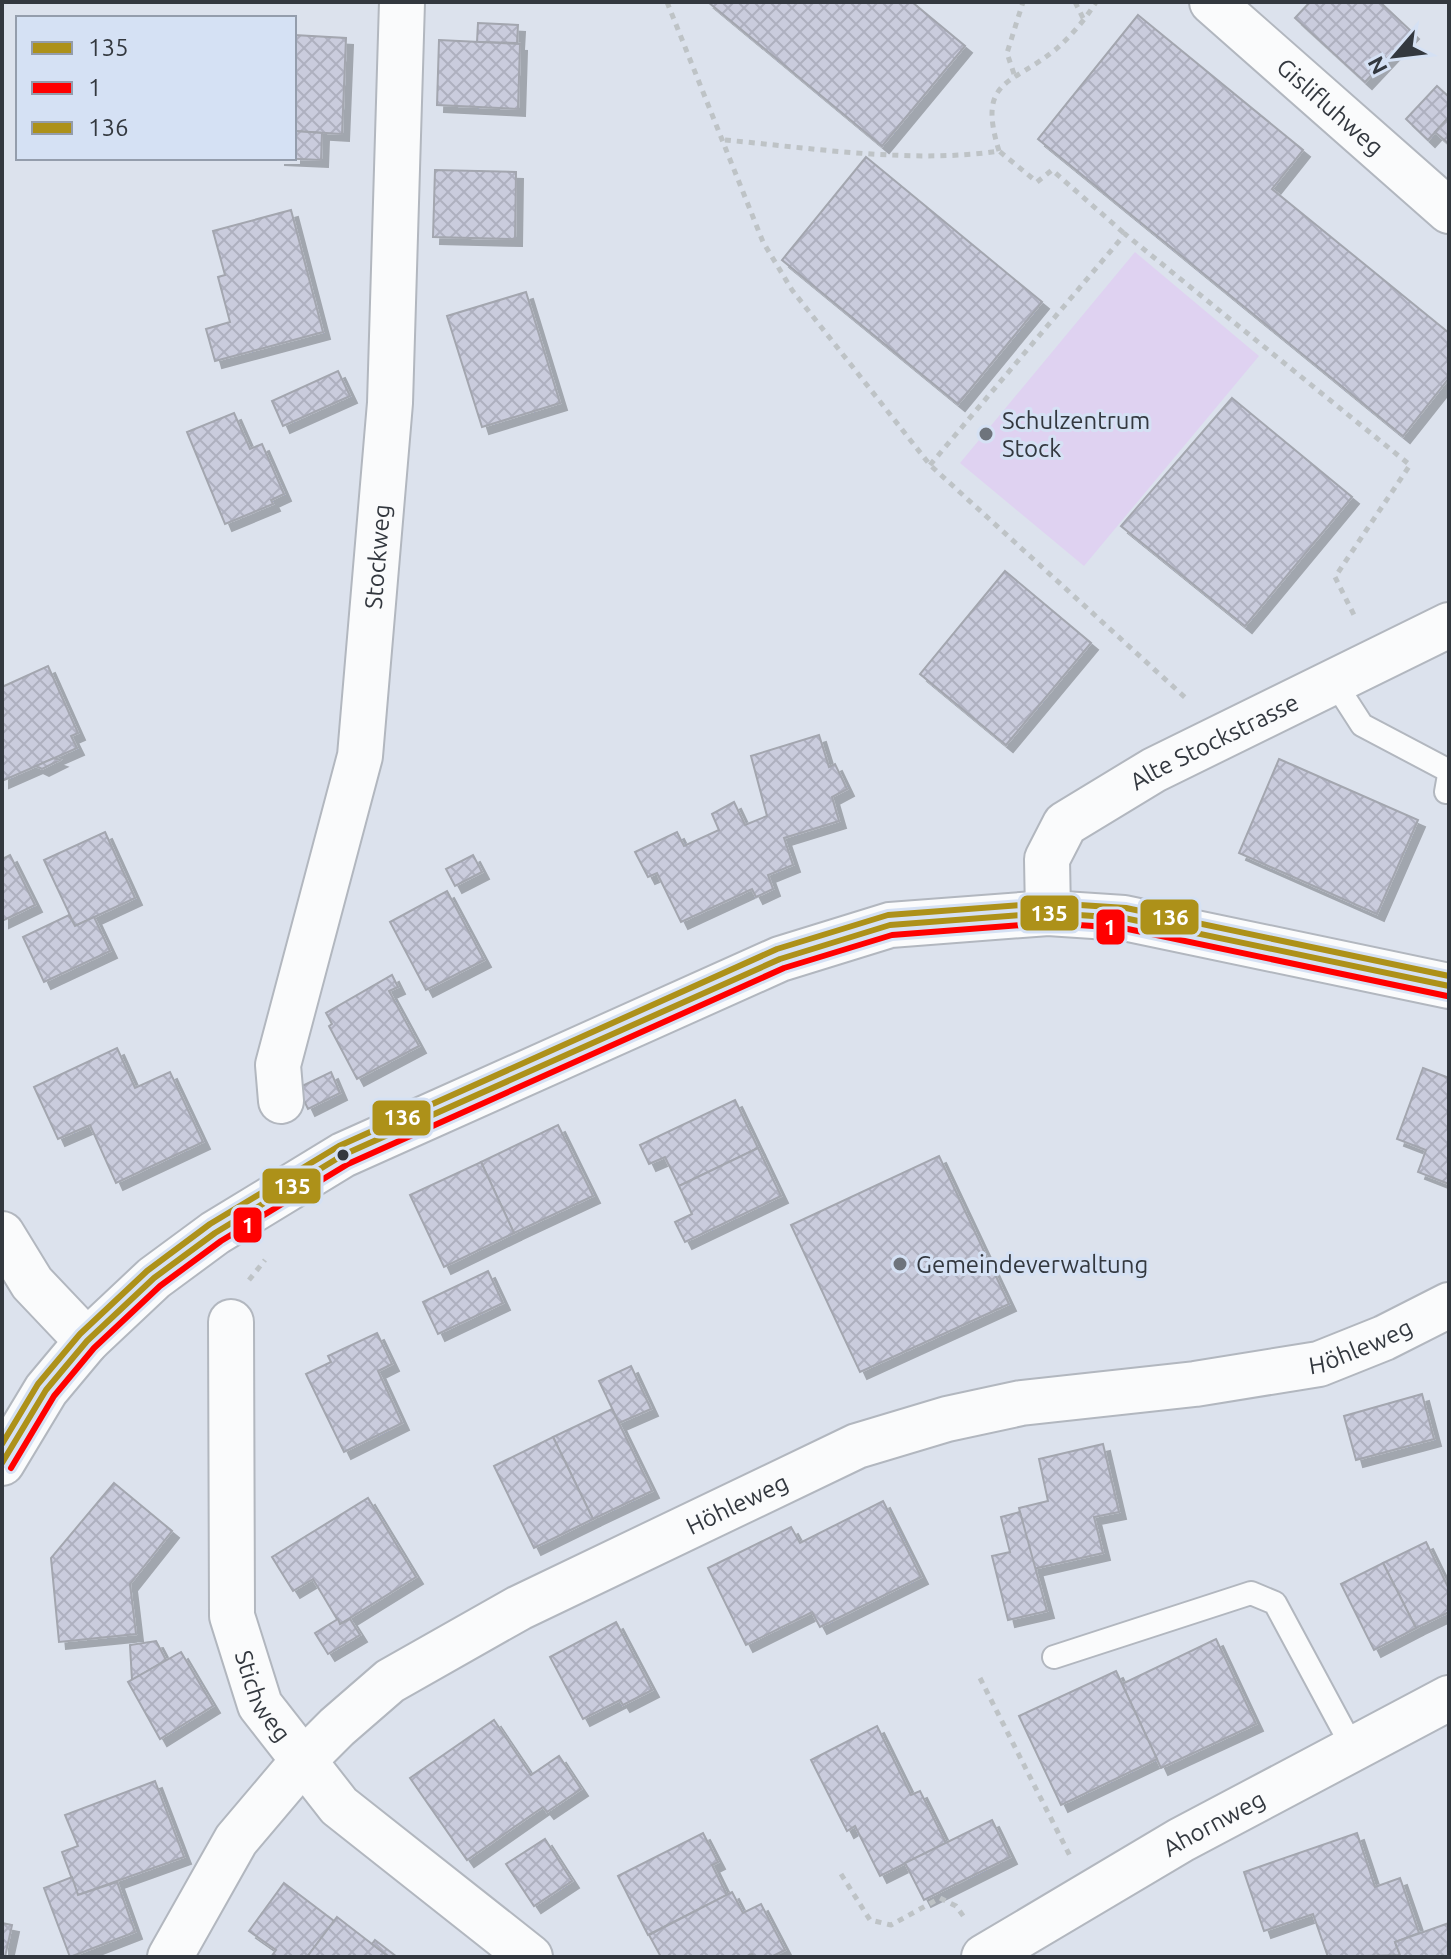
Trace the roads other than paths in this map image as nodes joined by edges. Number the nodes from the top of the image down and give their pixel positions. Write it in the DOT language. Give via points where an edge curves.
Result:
graph roads {
  1 [pos="402,2"];
  2 [pos="1212,2"];
  3 [pos="1449,211"];
  4 [pos="1449,625"];
  5 [pos="1333,680"];
  6 [pos="1448,779"];
  7 [pos="1048,913"];
  8 [pos="1449,986"];
  9 [pos="281,1101"];
  10 [pos="2,1234"];
  11 [pos="1449,1305"];
  12 [pos="231,1322"];
  13 [pos="87,1341"];
  14 [pos="2,1463"];
  15 [pos="1054,1657"];
  16 [pos="1449,1698"];
  17 [pos="1353,1748"];
  18 [pos="302,1762"];
  19 [pos="986,1955"];
  20 [pos="170,1957"];
  21 [pos="530,1957"];
  1 -- 9 [label="street, Stockweg" via="390,403 360,756 278,1065"];
  2 -- 3 [label="street, Gislifluhweg"];
  4 -- 5 [label="street, Alte Stockstrasse"];
  5 -- 6 [label="lane" via="1362,725"];
  5 -- 7 [label="street, Alte Stockstrasse" via="1154,770 1065,824 1047,859"];
  7 -- 8 [label="street" via="1124,918"];
  7 -- 13 [label="street" via="890,925 726,981 343,1155 215,1233 154,1278"];
  10 -- 13 [label="street" via="32,1283"];
  11 -- 18 [label="street, Höhleweg" via="1319,1364 1021,1403 857,1446 519,1608 390,1681"];
  12 -- 18 [label="street, Stichweg" via="232,1616 260,1705"];
  13 -- 14 [label="street" via="46,1390"];
  15 -- 17 [label="lane" via="1251,1593 1275,1603"];
  16 -- 17 [label="street, Ahornweg"];
  17 -- 19 [label="street, Ahornweg" via="1088,1892"];
  18 -- 20 [label="street, Höhleweg" via="236,1840"];
  18 -- 21 [label="street, Stichweg" via="339,1806"];
}
